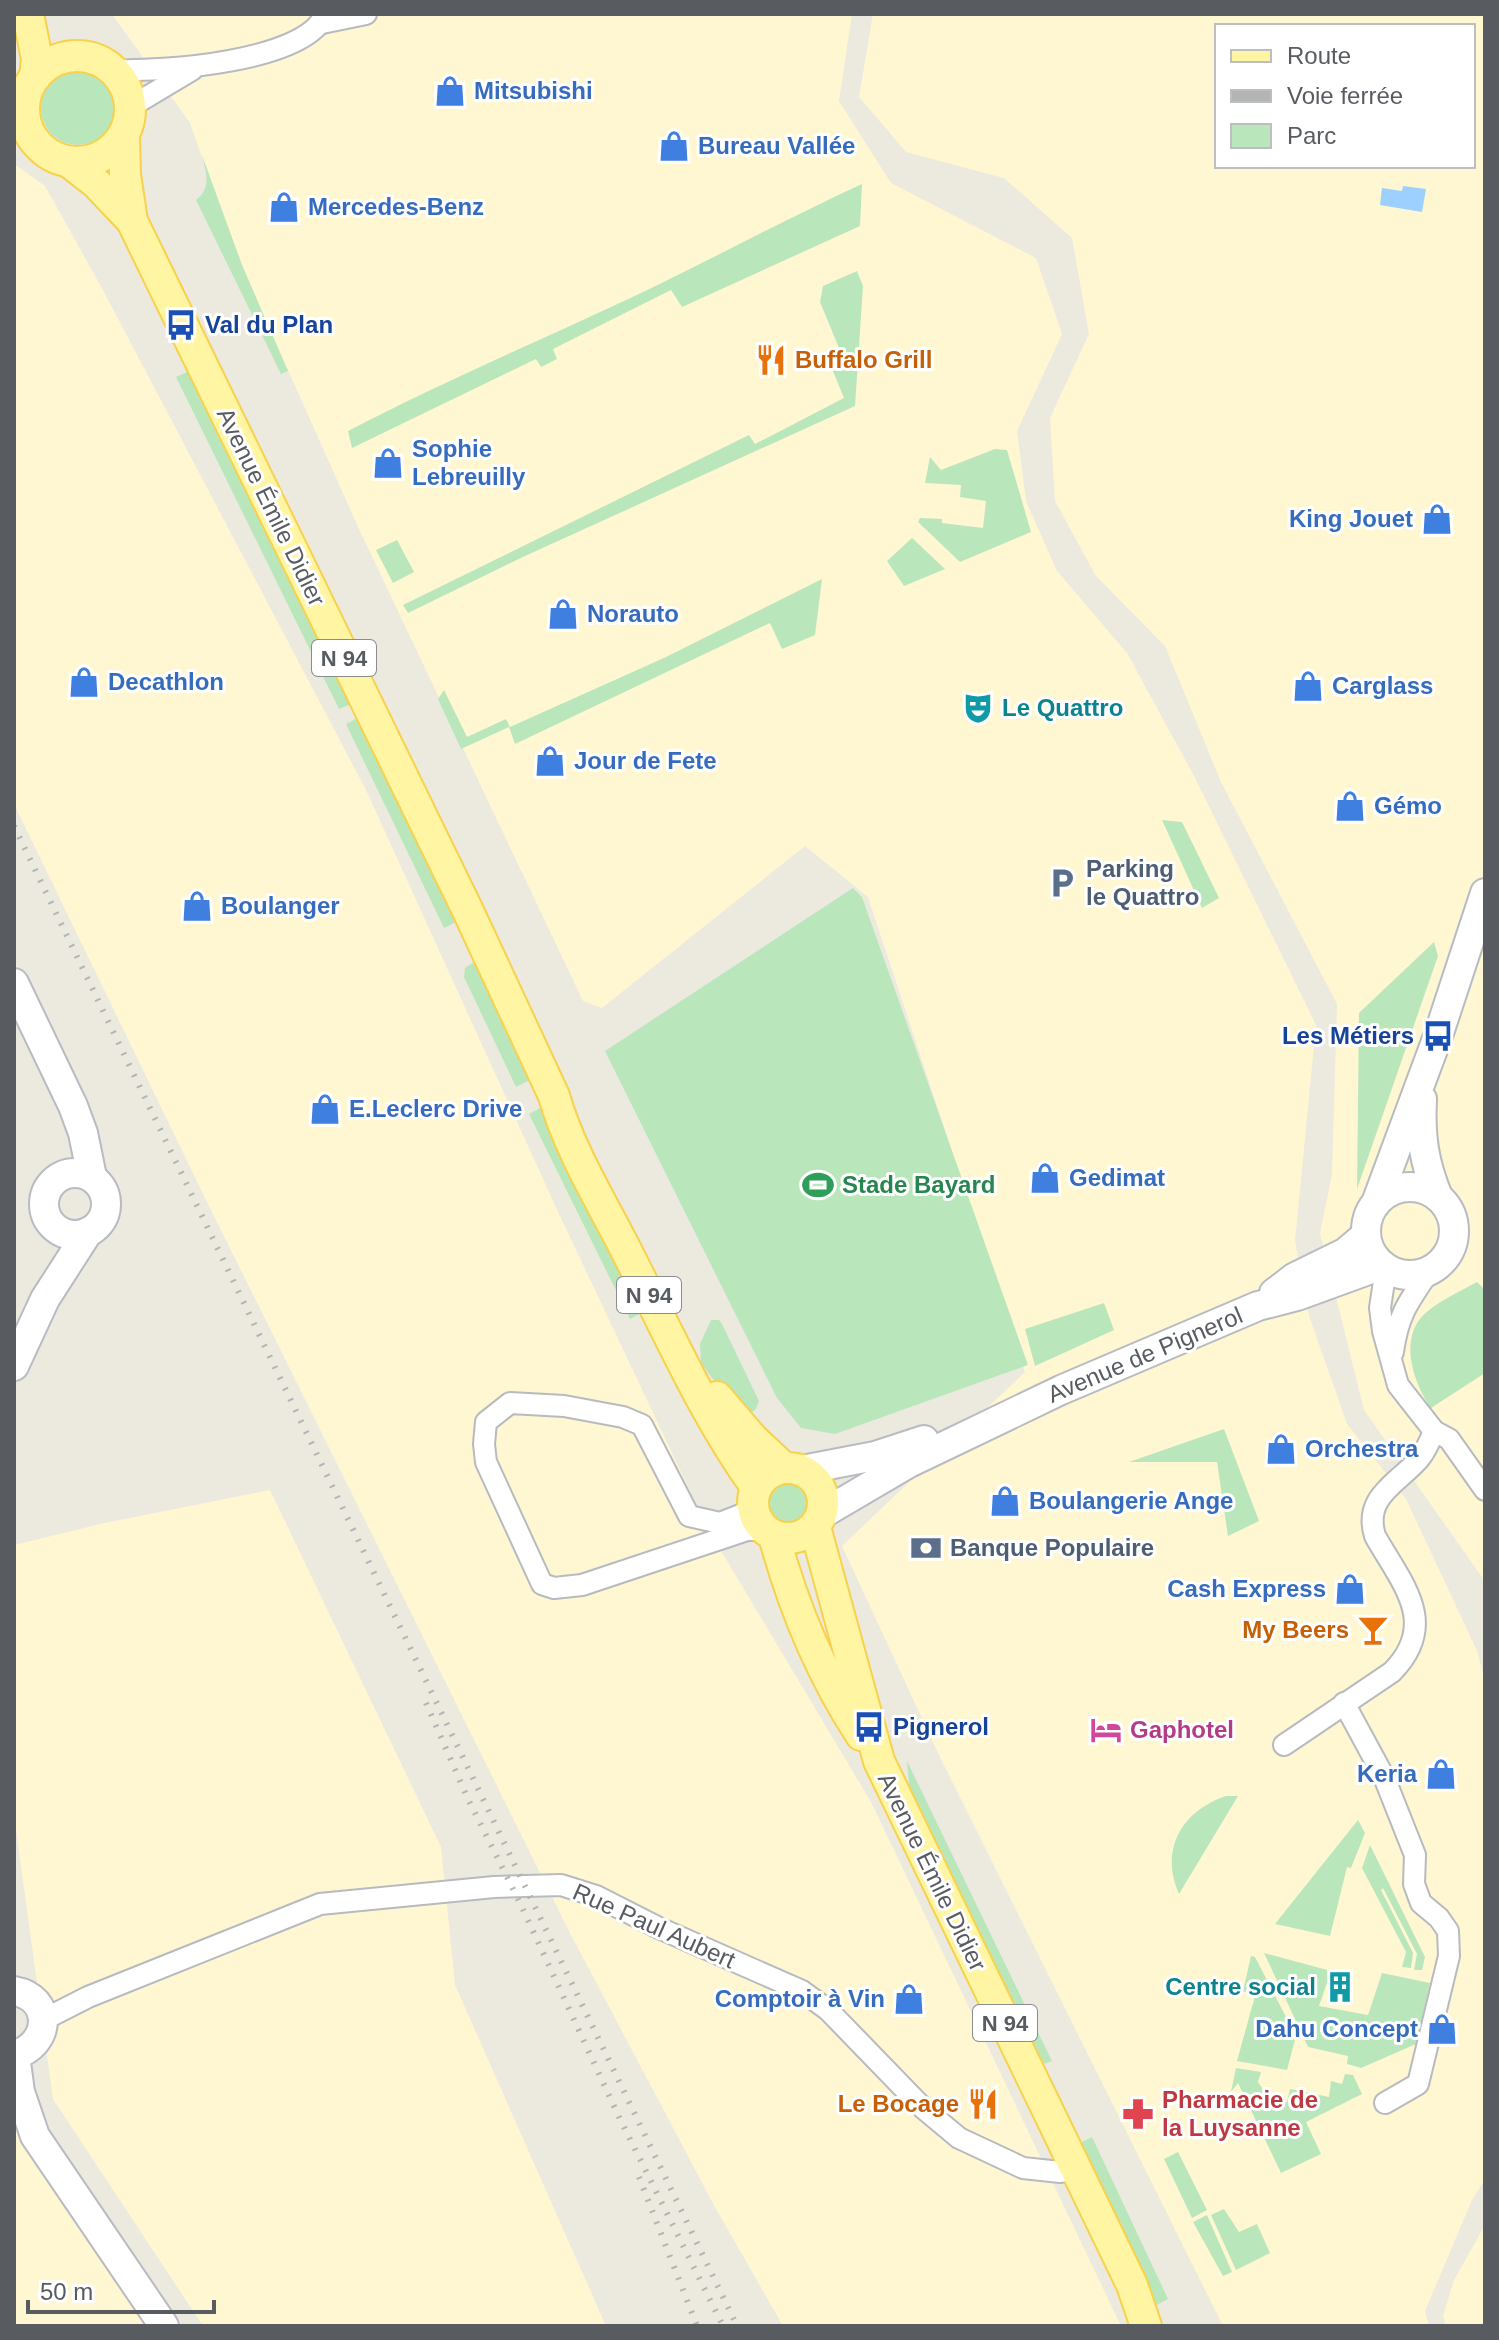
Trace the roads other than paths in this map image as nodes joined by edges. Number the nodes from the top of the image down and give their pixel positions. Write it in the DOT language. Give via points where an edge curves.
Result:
graph roads {
  1 [pos="28,14"];
  2 [pos="36,14"];
  3 [pos="366,14"];
  4 [pos="323,18"];
  5 [pos="76,56"];
  6 [pos="202,64"];
  7 [pos="114,70"];
  8 [pos="23,100"];
  9 [pos="127,120"];
  10 [pos="69,162"];
  11 [pos="132,221"];
  12 [pos="1485,893"];
  13 [pos="14,983"];
  14 [pos="1423,1078"];
  15 [pos="554,1096"];
  16 [pos="73,1106"];
  17 [pos="63,1175"];
  18 [pos="92,1177"];
  19 [pos="1438,1197"];
  20 [pos="1376,1203"];
  21 [pos="52,1225"];
  22 [pos="88,1232"];
  23 [pos="1366,1235"];
  24 [pos="1384,1267"];
  25 [pos="1430,1270"];
  26 [pos="1333,1272"];
  27 [pos="45,1299"];
  28 [pos="1391,1363"];
  29 [pos="14,1366"];
  30 [pos="1031,1404"];
  31 [pos="1434,1431"];
  32 [pos="793,1469"];
  33 [pos="1485,1490"];
  34 [pos="762,1516"];
  35 [pos="818,1521"];
  36 [pos="1344,1703"];
  37 [pos="1284,1745"];
  38 [pos="879,1761"];
  39 [pos="14,1991"];
  40 [pos="43,2020"];
  41 [pos="14,2055"];
  42 [pos="1385,2103"];
  43 [pos="1074,2169"];
  44 [pos="1132,2285"];
  45 [pos="164,2326"];
  46 [pos="1146,2326"];
  47 [pos="1158,2326"];
  1 -- 8 [label="main road" via="37,59"];
  2 -- 5 [label="main road"];
  3 -- 4 [label="street"];
  4 -- 6 [label="street" via="313,33 285,47"];
  5 -- 7 [label="main road"];
  5 -- 8 [label="main road" via="47,66"];
  6 -- 7 [label="street"];
  6 -- 9 [label="street"];
  7 -- 9 [label="main road" via="128,94"];
  8 -- 10 [label="main road" via="34,141"];
  9 -- 10 [label="main road" via="107,153"];
  9 -- 11 [label="main road, Avenue Émile Didier / N 94" via="125,175"];
  10 -- 11 [label="main road, Avenue Émile Didier / N 94"];
  11 -- 15 [label="main road, Avenue Émile Didier / N 94"];
  12 -- 14 [label="street"];
  13 -- 16 [label="street"];
  14 -- 19 [label="street" via="1422,1143"];
  14 -- 20 [label="street"];
  15 -- 32 [label="main road, Avenue Émile Didier / N 94" via="702,1375 753,1439"];
  15 -- 34 [label="main road, Avenue Émile Didier / N 94" via="585,1170"];
  16 -- 17 [label="street"];
  16 -- 18 [label="street"];
  17 -- 18 [label="street"];
  17 -- 21 [label="street" via="44,1198"];
  18 -- 22 [label="street" via="105,1196 106,1208"];
  19 -- 20 [label="street" via="1406,1188"];
  19 -- 25 [label="street" via="1452,1219 1453,1237 1442,1261"];
  20 -- 23 [label="street"];
  21 -- 22 [label="street" via="74,1235"];
  21 -- 27 [label="street"];
  22 -- 27 [label="street"];
  23 -- 24 [label="street"];
  23 -- 26 [label="street, Avenue de Pignerol"];
  24 -- 25 [label="street" via="1412,1275"];
  24 -- 26 [label="street, Avenue de Pignerol"];
  24 -- 28 [label="street" via="1380,1308"];
  25 -- 28 [label="street" via="1397,1324"];
  26 -- 30 [label="street, Avenue de Pignerol"];
  27 -- 29 [label="street"];
  28 -- 31 [label="street" via="1398,1385"];
  30 -- 32 [label="street, Avenue de Pignerol" via="875,1456"];
  30 -- 35 [label="street, Avenue de Pignerol" via="909,1463"];
  31 -- 33 [label="street" via="1449,1439"];
  31 -- 36 [label="street" via="1419,1459 1389,1486 1373,1511 1375,1536 1414,1608 1416,1626 1404,1660"];
  32 -- 34 [label="main road" via="764,1477"];
  32 -- 35 [label="main road" via="813,1477 821,1488 824,1501"];
  34 -- 34 [label="street" via="720,1523 689,1516 642,1425 623,1417 510,1403 486,1422 486,1462 542,1584 582,1585 747,1530"];
  34 -- 35 [label="main road" via="796,1538"];
  34 -- 38 [label="main road, Avenue Émile Didier / N 94" via="807,1635"];
  35 -- 38 [label="main road, Avenue Émile Didier / N 94"];
  36 -- 37 [label="street"];
  36 -- 42 [label="street" via="1384,1777 1415,1855 1414,1884 1421,1903 1448,1931 1449,1956 1418,2084"];
  38 -- 43 [label="main road, Avenue Émile Didier / N 94"];
  39 -- 40 [label="street" via="36,2002"];
  40 -- 41 [label="street" via="36,2043"];
  40 -- 43 [label="street, Rue Paul Aubert" via="320,1904 561,1885 596,1896 802,1991 959,2138 1023,2168"];
  41 -- 45 [label="street" via="35,2136"];
  43 -- 44 [label="main road, Avenue Émile Didier / N 94"];
  44 -- 46 [label="main road, Avenue Émile Didier / N 94"];
  44 -- 47 [label="main road, Avenue Émile Didier / N 94"];
}
